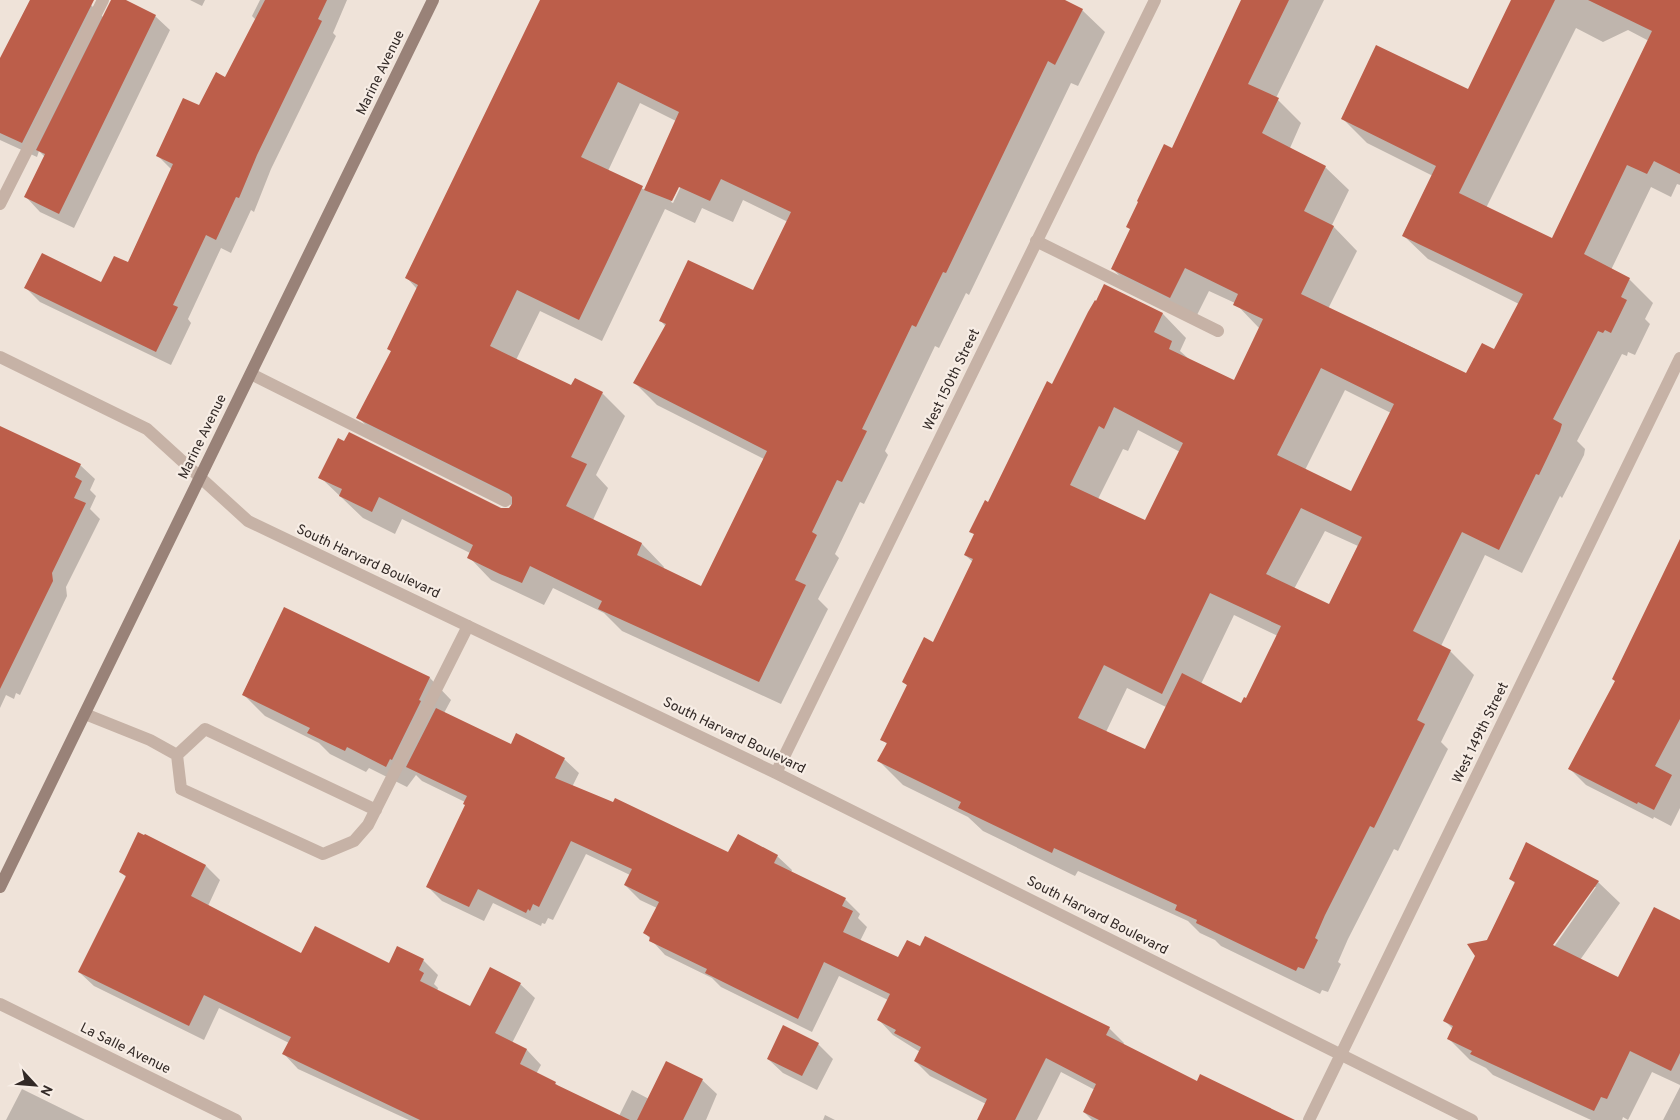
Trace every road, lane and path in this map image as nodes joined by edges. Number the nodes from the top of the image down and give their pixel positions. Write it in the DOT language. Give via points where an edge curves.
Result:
graph roads {
  1 [pos="103,0"];
  2 [pos="433,0"];
  3 [pos="1154,0"];
  4 [pos="0,204"];
  5 [pos="1036,241"];
  6 [pos="1218,331"];
  7 [pos="0,357"];
  8 [pos="1680,358"];
  9 [pos="251,374"];
  10 [pos="200,478"];
  11 [pos="505,501"];
  12 [pos="468,626"];
  13 [pos="85,714"];
  14 [pos="177,755"];
  15 [pos="776,772"];
  16 [pos="376,810"];
  17 [pos="0,888"];
  18 [pos="0,1004"];
  19 [pos="1340,1055"];
  20 [pos="236,1120"];
  21 [pos="1309,1120"];
  22 [pos="1472,1120"];
  1 -- 4 [label="street"];
  2 -- 9 [label="main road, Marine Avenue"];
  3 -- 5 [label="street, West 150th Street"];
  5 -- 6 [label="street"];
  5 -- 15 [label="street, West 150th Street"];
  7 -- 10 [label="street, South Harvard Boulevard" via="147,429"];
  8 -- 19 [label="street, West 149th Street"];
  9 -- 10 [label="main road, Marine Avenue"];
  9 -- 11 [label="street"];
  10 -- 12 [label="street, South Harvard Boulevard" via="248,521"];
  10 -- 13 [label="main road, Marine Avenue"];
  12 -- 15 [label="street, South Harvard Boulevard"];
  12 -- 16 [label="street"];
  13 -- 14 [label="street" via="150,740"];
  13 -- 17 [label="main road, Marine Avenue"];
  14 -- 16 [label="street" via="205,729"];
  14 -- 16 [label="street" via="180,789 322,854 354,841"];
  15 -- 19 [label="street, South Harvard Boulevard"];
  18 -- 20 [label="street, La Salle Avenue"];
  19 -- 21 [label="street, West 149th Street"];
  19 -- 22 [label="street, South Harvard Boulevard"];
}
